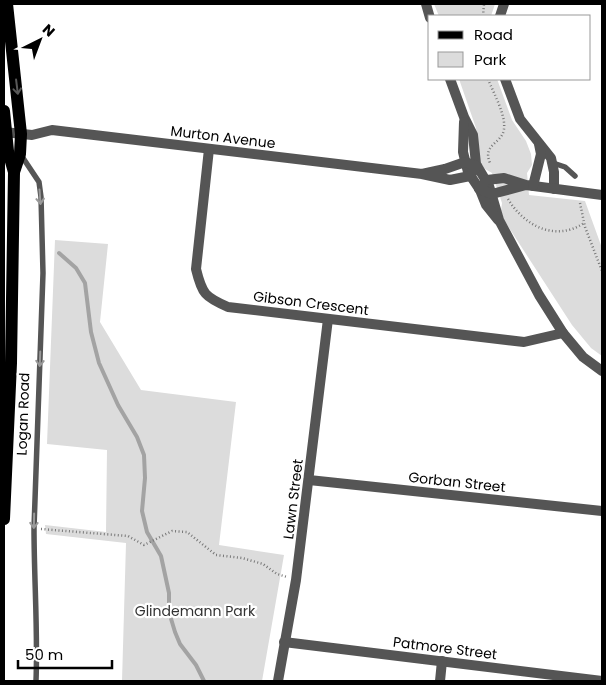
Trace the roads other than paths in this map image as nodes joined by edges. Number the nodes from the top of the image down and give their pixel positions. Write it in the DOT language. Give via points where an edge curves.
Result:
graph roads {
  1 [pos="7,4"];
  2 [pos="450,80"];
  3 [pos="505,80"];
  4 [pos="4,111"];
  5 [pos="464,117"];
  6 [pos="5,132"];
  7 [pos="21,134"];
  8 [pos="539,143"];
  9 [pos="209,149"];
  10 [pos="20,154"];
  11 [pos="465,162"];
  12 [pos="553,163"];
  13 [pos="477,166"];
  14 [pos="14,172"];
  15 [pos="422,174"];
  16 [pos="470,176"];
  17 [pos="575,176"];
  18 [pos="486,180"];
  19 [pos="530,186"];
  20 [pos="479,189"];
  21 [pos="554,189"];
  22 [pos="492,194"];
  23 [pos="602,195"];
  24 [pos="499,220"];
  25 [pos="328,319"];
  26 [pos="563,333"];
  27 [pos="602,371"];
  28 [pos="309,480"];
  29 [pos="602,511"];
  30 [pos="4,519"];
  31 [pos="284,642"];
  32 [pos="442,661"];
  33 [pos="36,681"];
  34 [pos="278,681"];
  35 [pos="440,681"];
  36 [pos="598,681"];
  37 [pos="602,681"];
  1 -- 7 [label="main road, Logan Road, one-way"];
  2 -- 5 [label="street"];
  3 -- 8 [label="street" via="520,119"];
  4 -- 6 [label="main road, Logan Road"];
  5 -- 11 [label="street"];
  5 -- 13 [label="street" via="473,135"];
  6 -- 7 [label="street, Murton Avenue"];
  6 -- 14 [label="main road, Logan Road"];
  7 -- 9 [label="street, Murton Avenue" via="52,130"];
  7 -- 10 [label="main road, Logan Road"];
  8 -- 12 [label="street"];
  8 -- 19 [label="street" via="541,154"];
  9 -- 15 [label="street, Murton Avenue"];
  9 -- 25 [label="street, Gibson Crescent" via="196,269 200,288 211,300 228,307"];
  10 -- 14 [label="main road, Logan Road"];
  10 -- 33 [label="lane, Logan Road, one-way" via="39,182 41,197 43,273 34,528"];
  11 -- 13 [label="street"];
  11 -- 15 [label="street, Murton Avenue"];
  11 -- 16 [label="street"];
  12 -- 17 [label="lane" via="565,166"];
  12 -- 21 [label="street"];
  13 -- 16 [label="street"];
  13 -- 18 [label="street"];
  14 -- 30 [label="main road, Logan Road" via="11,370"];
  15 -- 16 [label="street, Murton Avenue" via="450,180"];
  16 -- 20 [label="street"];
  18 -- 19 [label="street" via="504,178"];
  18 -- 20 [label="street"];
  18 -- 22 [label="street"];
  19 -- 21 [label="street"];
  19 -- 22 [label="street"];
  20 -- 22 [label="street"];
  20 -- 24 [label="street" via="487,208"];
  21 -- 23 [label="street"];
  22 -- 24 [label="street"];
  24 -- 26 [label="street"];
  25 -- 26 [label="street, Gibson Crescent" via="524,342"];
  25 -- 28 [label="street, Lawn Street"];
  26 -- 27 [label="street" via="583,357"];
  28 -- 29 [label="street, Gorban Street"];
  28 -- 31 [label="street, Lawn Street"];
  31 -- 32 [label="street, Patmore Street"];
  31 -- 34 [label="street, Lawn Street"];
  32 -- 35 [label="street"];
  32 -- 36 [label="street, Patmore Street"];
  36 -- 37 [label="street, Patmore Street"];
}
